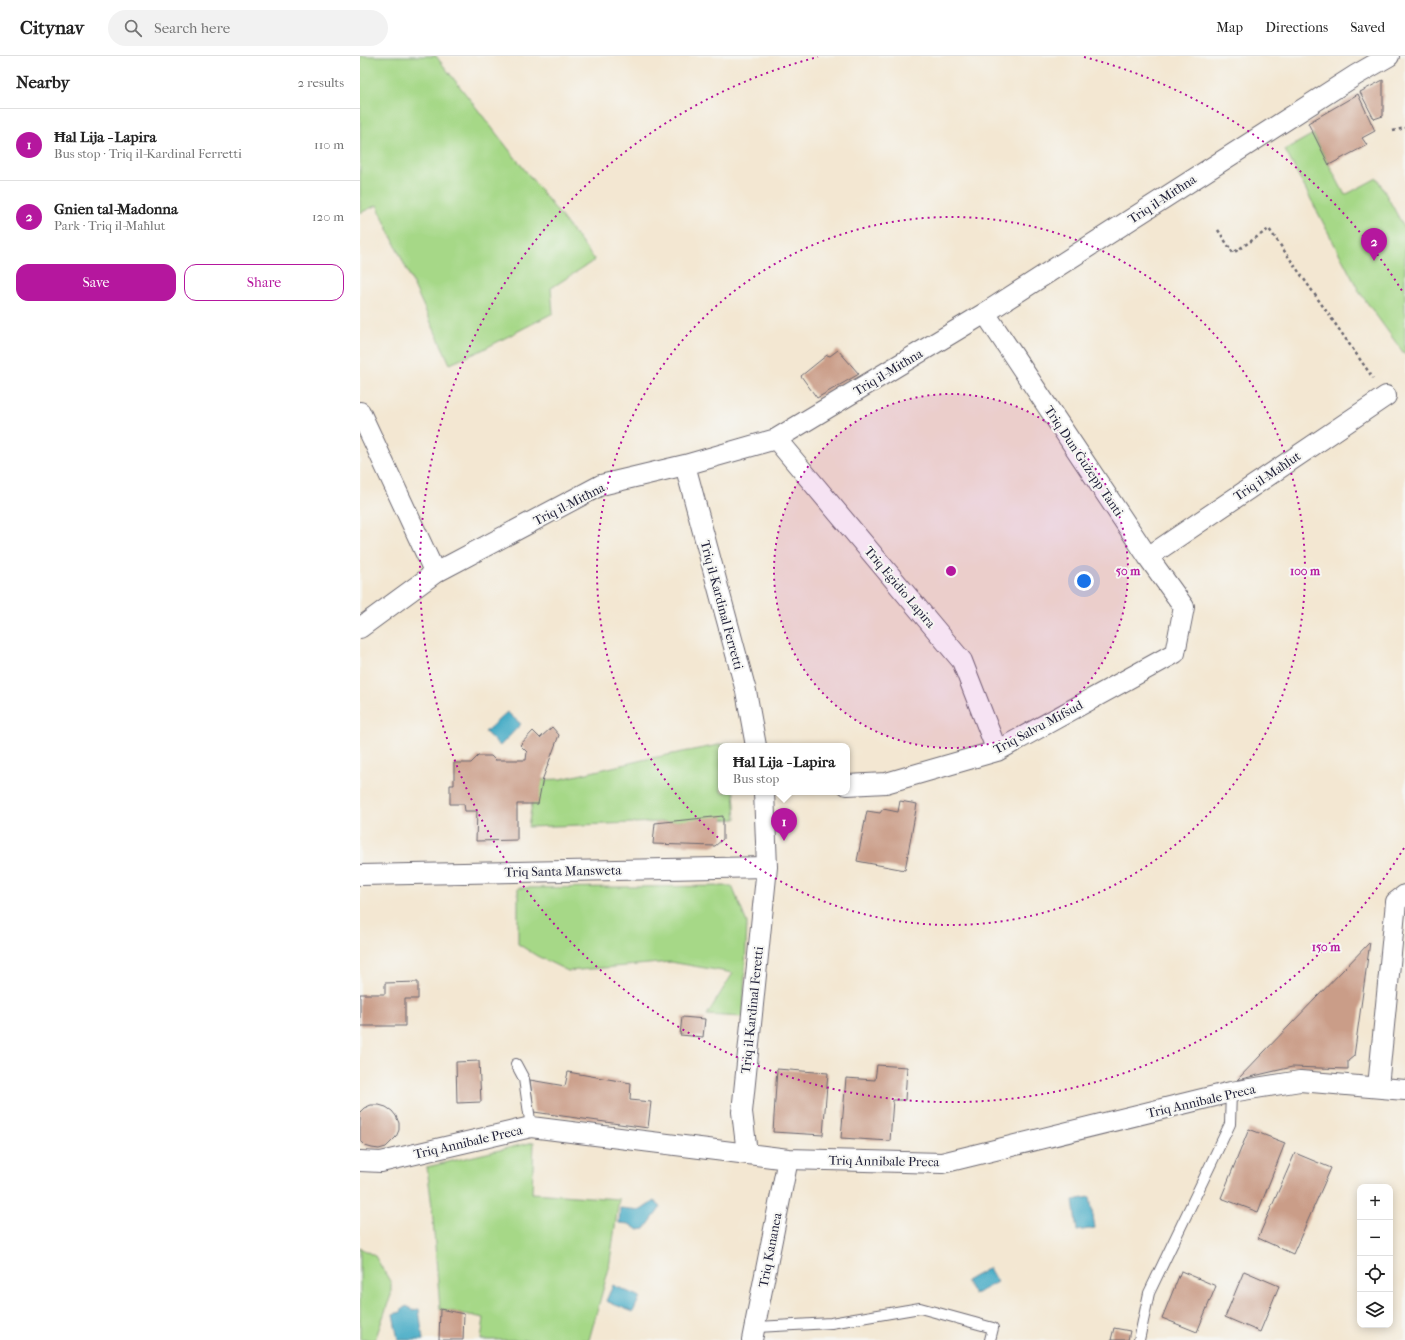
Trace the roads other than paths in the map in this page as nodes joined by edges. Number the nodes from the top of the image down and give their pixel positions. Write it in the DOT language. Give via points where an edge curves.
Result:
graph roads {
  1 [pos="1388,56"];
  2 [pos="985,313"];
  3 [pos="1386,396"];
  4 [pos="360,412"];
  5 [pos="776,439"];
  6 [pos="685,465"];
  7 [pos="1148,557"];
  8 [pos="435,573"];
  9 [pos="1184,607"];
  10 [pos="360,628"];
  11 [pos="755,743"];
  12 [pos="997,751"];
  13 [pos="850,785"];
  14 [pos="764,795"];
  15 [pos="767,867"];
  16 [pos="360,875"];
  17 [pos="1405,895"];
  18 [pos="516,1064"];
  19 [pos="1378,1087"];
  20 [pos="1405,1090"];
  21 [pos="1231,1092"];
  22 [pos="531,1127"];
  23 [pos="747,1153"];
  24 [pos="788,1160"];
  25 [pos="360,1161"];
  26 [pos="754,1333"];
  27 [pos="990,1340"];
  28 [pos="1139,1340"];
  1 -- 2 [label="street, Triq il-Mitħna"];
  2 -- 5 [label="street, Triq il-Mitħna"];
  2 -- 7 [label="street, Triq Dun Ġużepp Tanti"];
  3 -- 7 [label="street, Triq il-Maħlut"];
  4 -- 8 [label="street"];
  5 -- 6 [label="street, Triq il-Mitħna"];
  5 -- 12 [label="street, Triq Egidio Lapira" via="962,661"];
  6 -- 8 [label="street, Triq il-Mitħna" via="601,485"];
  6 -- 11 [label="street, Triq il-Kardinal Ferretti" via="746,691"];
  7 -- 9 [label="street, Triq Dun Ġużepp Tanti"];
  8 -- 10 [label="street, Triq il-Mitħna"];
  9 -- 12 [label="street, Triq Salvu Mifsud" via="1175,653"];
  12 -- 13 [label="street, Triq Salvu Mifsud" via="886,783"];
  14 -- 15 [label="street"];
  15 -- 16 [label="street, Triq Santa Mansweta"];
  15 -- 23 [label="street, Triq il-Kardinal Feretti" via="742,1112"];
  17 -- 19 [label="street" via="1396,902"];
  18 -- 22 [label="lane" via="524,1079"];
  19 -- 20 [label="street, Triq Annibale Preca"];
  19 -- 21 [label="street, Triq Annibale Preca" via="1300,1081"];
  21 -- 24 [label="street, Triq Annibale Preca" via="942,1163"];
  21 -- 28 [label="lane" via="1230,1124 1150,1293"];
  22 -- 23 [label="street, Triq Annibale Preca"];
  22 -- 25 [label="street, Triq Annibale Preca" via="381,1162"];
  23 -- 24 [label="street, Triq Annibale Preca"];
  24 -- 26 [label="street, Triq Kananea"];
  26 -- 27 [label="lane" via="920,1308 993,1328"];
}
